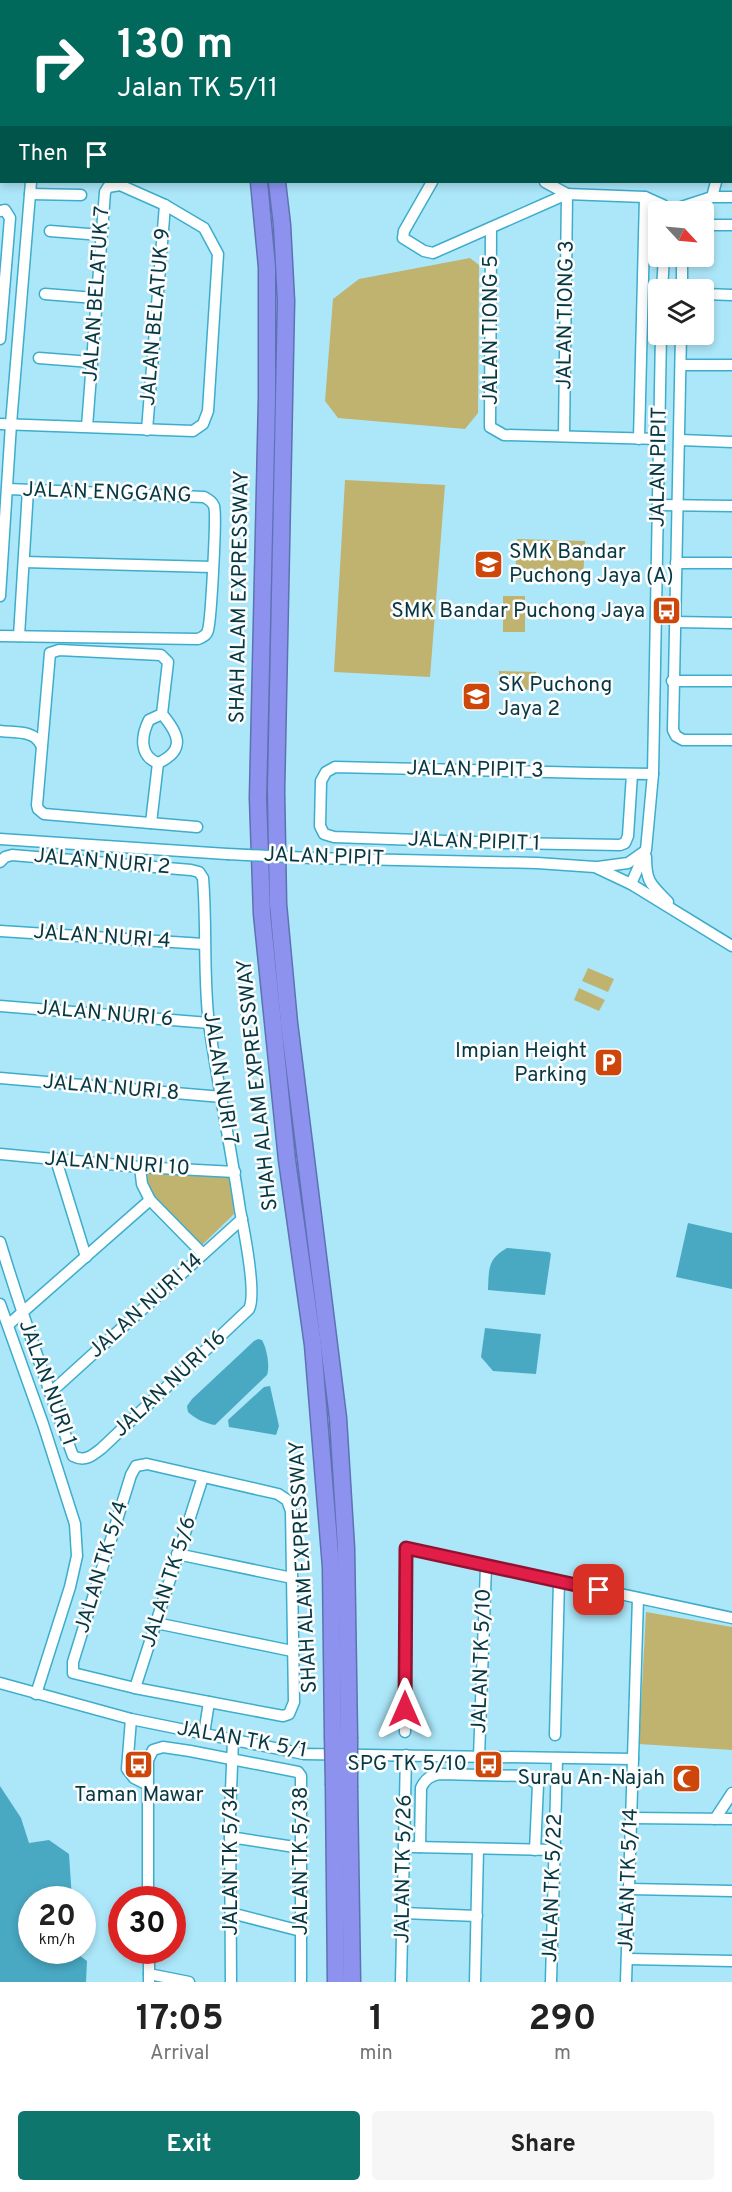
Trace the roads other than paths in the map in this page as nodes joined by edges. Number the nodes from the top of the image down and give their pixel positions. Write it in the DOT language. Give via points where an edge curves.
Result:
graph roads {
  1 [pos="31,183"];
  2 [pos="259,183"];
  3 [pos="277,183"];
  4 [pos="431,183"];
  5 [pos="547,183"];
  6 [pos="716,183"];
  7 [pos="30,194"];
  8 [pos="567,194"];
  9 [pos="81,195"];
  10 [pos="732,196"];
  11 [pos="645,197"];
  12 [pos="712,197"];
  13 [pos="654,201"];
  14 [pos="699,201"];
  15 [pos="165,205"];
  16 [pos="0,211"];
  17 [pos="714,225"];
  18 [pos="732,225"];
  19 [pos="491,228"];
  20 [pos="50,231"];
  21 [pos="101,235"];
  22 [pos="45,294"];
  23 [pos="714,294"];
  24 [pos="732,295"];
  25 [pos="95,298"];
  26 [pos="0,339"];
  27 [pos="662,345"];
  28 [pos="681,345"];
  29 [pos="39,358"];
  30 [pos="91,362"];
  31 [pos="681,365"];
  32 [pos="732,365"];
  33 [pos="6,424"];
  34 [pos="87,427"];
  35 [pos="147,430"];
  36 [pos="564,436"];
  37 [pos="639,439"];
  38 [pos="660,439"];
  39 [pos="680,440"];
  40 [pos="732,442"];
  41 [pos="8,489"];
  42 [pos="28,490"];
  43 [pos="658,505"];
  44 [pos="679,505"];
  45 [pos="732,506"];
  46 [pos="24,562"];
  47 [pos="676,562"];
  48 [pos="732,563"];
  49 [pos="212,567"];
  50 [pos="0,596"];
  51 [pos="674,622"];
  52 [pos="732,623"];
  53 [pos="0,636"];
  54 [pos="19,636"];
  55 [pos="672,681"];
  56 [pos="732,681"];
  57 [pos="162,714"];
  58 [pos="43,722"];
  59 [pos="0,731"];
  60 [pos="674,733"];
  61 [pos="31,734"];
  62 [pos="654,739"];
  63 [pos="732,740"];
  64 [pos="41,745"];
  65 [pos="158,763"];
  66 [pos="632,774"];
  67 [pos="653,774"];
  68 [pos="321,799"];
  69 [pos="152,823"];
  70 [pos="197,827"];
  71 [pos="0,837"];
  72 [pos="13,840"];
  73 [pos="0,843"];
  74 [pos="646,850"];
  75 [pos="0,862"];
  76 [pos="595,867"];
  77 [pos="191,870"];
  78 [pos="631,884"];
  79 [pos="677,912"];
  80 [pos="0,931"];
  81 [pos="204,944"];
  82 [pos="732,946"];
  83 [pos="0,1006"];
  84 [pos="209,1023"];
  85 [pos="0,1078"];
  86 [pos="222,1097"];
  87 [pos="0,1154"];
  88 [pos="56,1160"];
  89 [pos="140,1167"];
  90 [pos="235,1172"];
  91 [pos="150,1200"];
  92 [pos="242,1219"];
  93 [pos="0,1242"];
  94 [pos="203,1254"];
  95 [pos="86,1257"];
  96 [pos="252,1292"];
  97 [pos="0,1304"];
  98 [pos="22,1313"];
  99 [pos="8,1325"];
  100 [pos="50,1393"];
  101 [pos="73,1456"];
  102 [pos="202,1477"];
  103 [pos="177,1554"];
  104 [pos="486,1566"];
  105 [pos="292,1578"];
  106 [pos="559,1581"];
  107 [pos="638,1598"];
  108 [pos="732,1618"];
  109 [pos="156,1623"];
  110 [pos="292,1651"];
  111 [pos="0,1683"];
  112 [pos="135,1688"];
  113 [pos="36,1694"];
  114 [pos="209,1702"];
  115 [pos="131,1719"];
  116 [pos="405,1732"];
  117 [pos="204,1734"];
  118 [pos="555,1735"];
  119 [pos="341,1737"];
  120 [pos="233,1740"];
  121 [pos="406,1755"];
  122 [pos="479,1757"];
  123 [pos="557,1758"];
  124 [pos="232,1759"];
  125 [pos="633,1759"];
  126 [pos="148,1785"];
  127 [pos="342,1786"];
  128 [pos="732,1793"];
  129 [pos="631,1818"];
  130 [pos="715,1819"];
  131 [pos="732,1819"];
  132 [pos="230,1837"];
  133 [pos="404,1847"];
  134 [pos="420,1847"];
  135 [pos="302,1848"];
  136 [pos="478,1849"];
  137 [pos="535,1850"];
  138 [pos="554,1850"];
  139 [pos="148,1886"];
  140 [pos="629,1889"];
  141 [pos="732,1890"];
  142 [pos="231,1913"];
  143 [pos="403,1913"];
  144 [pos="477,1916"];
  145 [pos="301,1931"];
  146 [pos="627,1959"];
  147 [pos="732,1961"];
  148 [pos="149,1978"];
  149 [pos="189,1982"];
  150 [pos="231,1982"];
  151 [pos="301,1982"];
  152 [pos="336,1982"];
  153 [pos="352,1982"];
  154 [pos="401,1982"];
  155 [pos="475,1982"];
  156 [pos="551,1982"];
  157 [pos="626,1982"];
  1 -- 7 [label="street"];
  2 -- 119 [label="highway, SHAH ALAM EXPRESSWAY" via="267,267 258,798 262,914 287,1160 313,1345"];
  3 -- 119 [label="highway, SHAH ALAM EXPRESSWAY" via="286,301 276,791 278,904 338,1418 346,1548"];
  4 -- 19 [label="street" via="403,238 433,253"];
  5 -- 8 [label="street"];
  6 -- 12 [label="street"];
  7 -- 9 [label="street"];
  7 -- 33 [label="street"];
  8 -- 11 [label="street"];
  8 -- 19 [label="street"];
  8 -- 36 [label="street, JALAN TIONG 3"];
  10 -- 12 [label="street"];
  11 -- 13 [label="street"];
  11 -- 37 [label="street"];
  12 -- 14 [label="street"];
  15 -- 21 [label="street, JALAN BELATUK 7" via="120,185 108,187"];
  15 -- 35 [label="street, JALAN BELATUK 9"];
  15 -- 35 [label="street" via="204,228 218,254 208,411 203,424 193,431"];
  16 -- 26 [label="street" via="5,210 10,218"];
  17 -- 18 [label="street"];
  19 -- 36 [label="street, JALAN TIONG 5" via="490,427 504,435"];
  20 -- 21 [label="street"];
  21 -- 25 [label="street, JALAN BELATUK 7"];
  22 -- 25 [label="street"];
  23 -- 24 [label="street"];
  25 -- 30 [label="street, JALAN BELATUK 7"];
  27 -- 38 [label="street, JALAN PIPIT"];
  28 -- 31 [label="street"];
  29 -- 30 [label="street"];
  30 -- 34 [label="street, JALAN BELATUK 7"];
  31 -- 32 [label="street"];
  31 -- 39 [label="street"];
  33 -- 34 [label="street"];
  33 -- 41 [label="street"];
  34 -- 35 [label="street"];
  36 -- 37 [label="street"];
  37 -- 38 [label="street"];
  38 -- 43 [label="street, JALAN PIPIT"];
  39 -- 40 [label="street"];
  39 -- 44 [label="street"];
  41 -- 42 [label="street, JALAN ENGGANG"];
  41 -- 50 [label="street"];
  42 -- 46 [label="street"];
  42 -- 49 [label="street, JALAN ENGGANG" via="204,497 215,509"];
  43 -- 44 [label="street"];
  43 -- 62 [label="street, JALAN PIPIT"];
  44 -- 45 [label="street"];
  44 -- 47 [label="street"];
  46 -- 49 [label="street"];
  46 -- 54 [label="street"];
  47 -- 48 [label="street"];
  47 -- 51 [label="street"];
  49 -- 54 [label="street, JALAN ENGGANG" via="209,628 204,637"];
  51 -- 52 [label="street"];
  51 -- 55 [label="street"];
  53 -- 54 [label="street"];
  55 -- 56 [label="street"];
  55 -- 60 [label="street"];
  57 -- 58 [label="street" via="168,662 161,655 59,650 50,653"];
  57 -- 65 [label="street" via="176,731 177,743 168,758"];
  57 -- 65 [label="street" via="148,720 144,734 144,753"];
  58 -- 61 [label="street"];
  58 -- 64 [label="street"];
  59 -- 61 [label="street"];
  60 -- 62 [label="street"];
  60 -- 63 [label="street" via="683,740"];
  61 -- 64 [label="street"];
  62 -- 67 [label="street, JALAN PIPIT"];
  64 -- 69 [label="street" via="39,809 45,813"];
  65 -- 69 [label="street"];
  66 -- 67 [label="street, JALAN PIPIT 3"];
  66 -- 68 [label="street, JALAN PIPIT 3" via="335,767 321,781"];
  66 -- 68 [label="street, JALAN PIPIT 1" via="627,840 620,845 334,837 324,834 320,826"];
  67 -- 74 [label="street, JALAN PIPIT"];
  69 -- 70 [label="street"];
  71 -- 72 [label="street, JALAN PIPIT"];
  72 -- 73 [label="street"];
  72 -- 76 [label="street, JALAN PIPIT, bridge" via="311,858"];
  74 -- 76 [label="street" via="628,863"];
  74 -- 78 [label="street, JALAN PIPIT"];
  74 -- 79 [label="street" via="647,877"];
  75 -- 77 [label="street, JALAN NURI 2" via="12,855"];
  76 -- 78 [label="street, JALAN PIPIT"];
  77 -- 81 [label="street, JALAN NURI 7" via="203,878"];
  78 -- 79 [label="street, JALAN PIPIT"];
  79 -- 82 [label="street, JALAN PIPIT"];
  80 -- 81 [label="street, JALAN NURI 4"];
  81 -- 84 [label="street, JALAN NURI 7"];
  83 -- 84 [label="street, JALAN NURI 6"];
  84 -- 86 [label="street, JALAN NURI 7"];
  85 -- 86 [label="street, JALAN NURI 8"];
  86 -- 90 [label="street, JALAN NURI 7"];
  87 -- 88 [label="street, JALAN NURI 10"];
  88 -- 89 [label="street, JALAN NURI 10"];
  88 -- 95 [label="street"];
  89 -- 90 [label="street, JALAN NURI 10"];
  89 -- 91 [label="street" via="142,1184"];
  90 -- 92 [label="street, JALAN NURI 7"];
  91 -- 94 [label="street"];
  91 -- 95 [label="street"];
  92 -- 94 [label="street, JALAN NURI 14"];
  92 -- 96 [label="street, JALAN NURI 7"];
  93 -- 98 [label="street, JALAN NURI 1"];
  94 -- 100 [label="street, JALAN NURI 14"];
  95 -- 98 [label="street"];
  96 -- 101 [label="street, JALAN NURI 16" via="249,1309 102,1448 83,1459"];
  97 -- 99 [label="street"];
  98 -- 99 [label="street"];
  98 -- 100 [label="street, JALAN NURI 1"];
  99 -- 113 [label="street" via="75,1524 77,1556 70,1587"];
  100 -- 101 [label="street, JALAN NURI 1"];
  102 -- 103 [label="street, JALAN TK 5/6"];
  102 -- 105 [label="street" via="278,1494 287,1500 291,1511"];
  102 -- 112 [label="street, JALAN TK 5/4" via="147,1464 136,1466 131,1475 72,1668 78,1676"];
  103 -- 105 [label="street"];
  103 -- 109 [label="street, JALAN TK 5/6"];
  104 -- 106 [label="street"];
  104 -- 116 [label="street" via="406,1548"];
  104 -- 122 [label="street, JALAN TK 5/10"];
  105 -- 110 [label="street"];
  106 -- 107 [label="street"];
  106 -- 118 [label="street"];
  107 -- 108 [label="street"];
  107 -- 125 [label="street, JALAN TK 5/14"];
  109 -- 110 [label="street"];
  109 -- 112 [label="street, JALAN TK 5/6"];
  110 -- 114 [label="street" via="294,1702 288,1714"];
  111 -- 113 [label="street, JALAN TK 5/1"];
  112 -- 114 [label="street"];
  113 -- 115 [label="street, JALAN TK 5/1"];
  114 -- 117 [label="street"];
  115 -- 117 [label="street, JALAN TK 5/1"];
  115 -- 126 [label="street" via="127,1769"];
  117 -- 120 [label="street, JALAN TK 5/1"];
  119 -- 127 [label="highway, SHAH ALAM EXPRESSWAY, bridge"];
  120 -- 121 [label="street, JALAN TK 5/1" via="304,1754"];
  120 -- 124 [label="street, JALAN TK 5/34"];
  121 -- 122 [label="street, JALAN TK 5/1"];
  121 -- 133 [label="street, JALAN TK 5/26"];
  122 -- 123 [label="street, JALAN TK 5/1"];
  123 -- 125 [label="street, JALAN TK 5/1"];
  123 -- 138 [label="street, JALAN TK 5/22"];
  124 -- 126 [label="street" via="163,1747 153,1750 148,1760"];
  124 -- 132 [label="street, JALAN TK 5/34"];
  124 -- 135 [label="street, JALAN TK 5/38" via="295,1771 301,1776"];
  125 -- 129 [label="street, JALAN TK 5/14"];
  126 -- 139 [label="street"];
  127 -- 152 [label="highway, SHAH ALAM EXPRESSWAY"];
  127 -- 153 [label="highway, SHAH ALAM EXPRESSWAY"];
  128 -- 130 [label="street"];
  129 -- 130 [label="street"];
  129 -- 140 [label="street, JALAN TK 5/14"];
  130 -- 131 [label="street"];
  132 -- 135 [label="street"];
  132 -- 142 [label="street, JALAN TK 5/34"];
  133 -- 134 [label="street"];
  133 -- 143 [label="street, JALAN TK 5/26"];
  134 -- 136 [label="street"];
  134 -- 137 [label="street" via="421,1788 431,1776 526,1776 538,1785"];
  135 -- 145 [label="street, JALAN TK 5/38"];
  136 -- 137 [label="street"];
  136 -- 144 [label="street"];
  137 -- 138 [label="street"];
  138 -- 156 [label="street, JALAN TK 5/22"];
  140 -- 141 [label="street"];
  140 -- 146 [label="street, JALAN TK 5/14"];
  142 -- 145 [label="street"];
  142 -- 150 [label="street, JALAN TK 5/34"];
  143 -- 144 [label="street"];
  143 -- 154 [label="street, JALAN TK 5/26"];
  144 -- 155 [label="street"];
  145 -- 151 [label="street, JALAN TK 5/38"];
  146 -- 147 [label="street"];
  146 -- 157 [label="street, JALAN TK 5/14"];
  148 -- 149 [label="street"];
}
